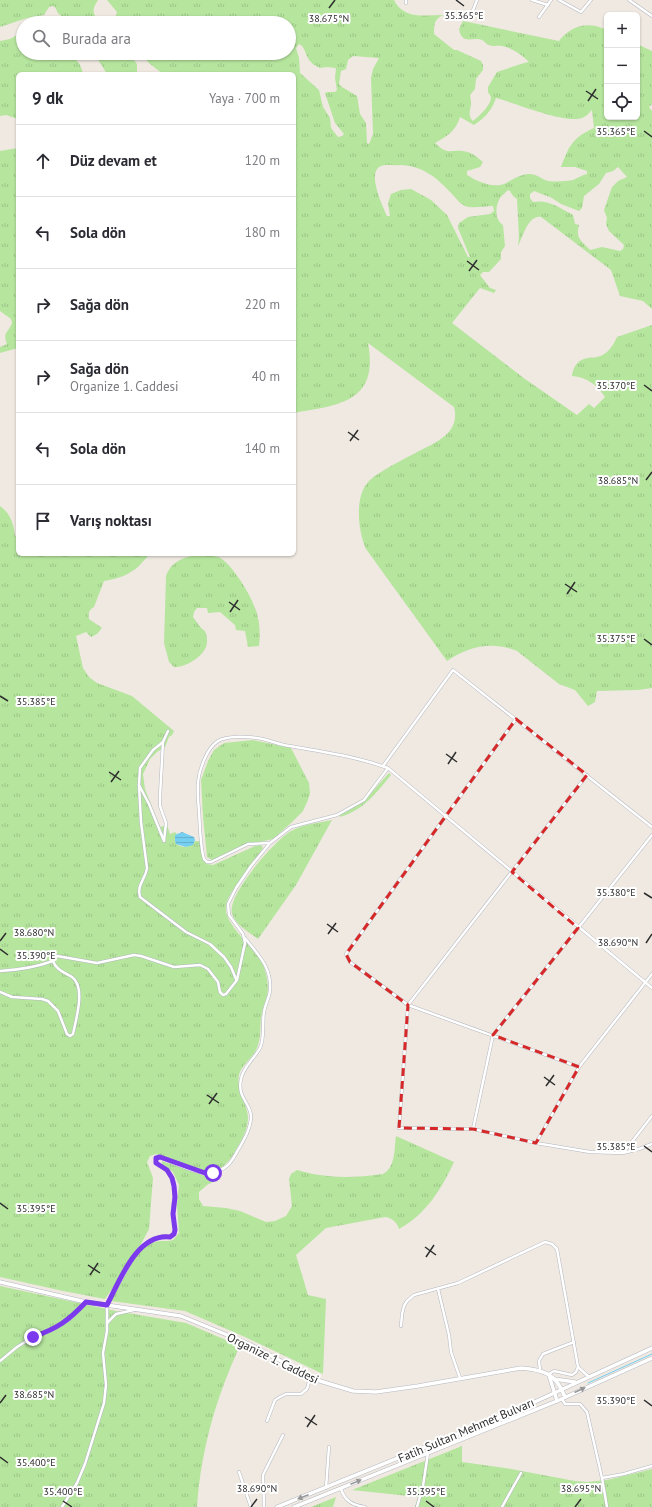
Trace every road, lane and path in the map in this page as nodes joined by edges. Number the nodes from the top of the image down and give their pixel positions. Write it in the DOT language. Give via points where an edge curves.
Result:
graph roads {
  1 [pos="477,0"];
  2 [pos="532,0"];
  3 [pos="551,0"];
  4 [pos="559,0"];
  5 [pos="591,0"];
  6 [pos="629,0"];
  7 [pos="548,5"];
  8 [pos="472,13"];
  9 [pos="652,16"];
  10 [pos="539,17"];
  11 [pos="516,719"];
  12 [pos="168,731"];
  13 [pos="163,742"];
  14 [pos="383,766"];
  15 [pos="388,768"];
  16 [pos="587,776"];
  17 [pos="139,785"];
  18 [pos="446,816"];
  19 [pos="652,827"];
  20 [pos="652,835"];
  21 [pos="270,843"];
  22 [pos="512,872"];
  23 [pos="578,928"];
  24 [pos="245,938"];
  25 [pos="53,961"];
  26 [pos="0,971"];
  27 [pos="652,974"];
  28 [pos="237,980"];
  29 [pos="645,982"];
  30 [pos="652,988"];
  31 [pos="0,992"];
  32 [pos="408,1005"];
  33 [pos="493,1036"];
  34 [pos="578,1067"];
  35 [pos="652,1116"];
  36 [pos="473,1129"];
  37 [pos="536,1143"];
  38 [pos="652,1144"];
  39 [pos="623,1153"];
  40 [pos="0,1282"];
  41 [pos="438,1289"];
  42 [pos="86,1302"];
  43 [pos="107,1305"];
  44 [pos="136,1310"];
  45 [pos="107,1323"];
  46 [pos="402,1326"];
  47 [pos="574,1342"];
  48 [pos="652,1348"];
  49 [pos="652,1358"];
  50 [pos="0,1361"];
  51 [pos="578,1367"];
  52 [pos="540,1370"];
  53 [pos="548,1374"];
  54 [pos="588,1377"];
  55 [pos="310,1378"];
  56 [pos="460,1378"];
  57 [pos="554,1379"];
  58 [pos="576,1382"];
  59 [pos="562,1389"];
  60 [pos="554,1392"];
  61 [pos="561,1399"];
  62 [pos="266,1421"];
  63 [pos="283,1435"];
  64 [pos="329,1447"];
  65 [pos="428,1453"];
  66 [pos="652,1466"];
  67 [pos="239,1472"];
  68 [pos="521,1473"];
  69 [pos="602,1478"];
  70 [pos="326,1488"];
  71 [pos="341,1489"];
  72 [pos="62,1507"];
  73 [pos="251,1507"];
  74 [pos="264,1507"];
  75 [pos="277,1507"];
  76 [pos="294,1507"];
  77 [pos="365,1507"];
  78 [pos="417,1507"];
  79 [pos="502,1507"];
  80 [pos="607,1507"];
  1 -- 8 [label="street"];
  2 -- 7 [label="street"];
  3 -- 7 [label="street"];
  4 -- 5 [label="street" via="581,12"];
  6 -- 9 [label="street"];
  7 -- 10 [label="street"];
  11 -- 14 [label="street" via="453,670"];
  11 -- 16 [label="street"];
  11 -- 18 [label="street"];
  12 -- 13 [label="street"];
  13 -- 17 [label="street" via="153,750 140,768"];
  13 -- 17 [label="street" via="160,806 166,823 164,841"];
  14 -- 15 [label="street"];
  14 -- 21 [label="street" via="367,760 258,738 218,741 208,752 198,778 204,859 211,862 248,844"];
  15 -- 18 [label="street"];
  15 -- 21 [label="street" via="359,804 337,815 291,828"];
  16 -- 19 [label="street"];
  16 -- 22 [label="street"];
  17 -- 28 [label="street" via="147,868 139,888 140,897 186,932 210,944 224,958"];
  18 -- 22 [label="street"];
  18 -- 32 [label="street" via="346,954 350,962"];
  20 -- 23 [label="street"];
  21 -- 24 [label="street" via="236,888 228,904 229,915"];
  22 -- 23 [label="street"];
  22 -- 32 [label="street"];
  23 -- 29 [label="street"];
  23 -- 33 [label="street"];
  24 -- 28 [label="street"];
  24 -- 43 [label="street" via="265,964 270,978 270,992 264,1011 260,1047 242,1073 240,1082 242,1097 251,1115 247,1134 229,1163 211,1173 160,1157 156,1158 156,1163 167,1170 174,1182 175,1232 170,1237 157,1238 142,1246"];
  25 -- 26 [label="street" via="25,969"];
  25 -- 28 [label="street" via="59,956 97,963 134,955 174,967 200,965 208,969 218,982 223,995 227,994"];
  25 -- 31 [label="street" via="58,969 73,978 78,985 79,1010 72,1035 68,1035 58,1011 48,1001 12,997"];
  27 -- 29 [label="street"];
  29 -- 30 [label="street"];
  29 -- 34 [label="street"];
  32 -- 33 [label="street"];
  32 -- 36 [label="street" via="399,1128"];
  33 -- 34 [label="street"];
  33 -- 36 [label="street"];
  34 -- 37 [label="street"];
  35 -- 39 [label="street"];
  36 -- 37 [label="street"];
  37 -- 39 [label="street" via="590,1152"];
  38 -- 39 [label="street"];
  40 -- 42 [label="main road, Organize 1. Caddesi"];
  41 -- 46 [label="street" via="414,1295 410,1299 403,1309"];
  41 -- 47 [label="street" via="458,1283 545,1242 550,1243 557,1249"];
  41 -- 56 [label="street" via="449,1335 450,1352"];
  42 -- 43 [label="main road, Organize 1. Caddesi"];
  42 -- 50 [label="street" via="70,1319 16,1347"];
  43 -- 44 [label="main road, Organize 1. Caddesi"];
  43 -- 45 [label="street"];
  44 -- 45 [label="street" via="116,1314"];
  44 -- 55 [label="main road, Organize 1. Caddesi" via="182,1316 249,1344"];
  45 -- 72 [label="street" via="103,1353 106,1385 104,1403 85,1464"];
  47 -- 51 [label="street"];
  47 -- 52 [label="street" via="543,1354 539,1361"];
  48 -- 54 [label="main road, Fatih Sultan Mehmet Bulvarı"];
  61 -- 49 [label="main road, Fatih Sultan Mehmet Bulvarı, one-way"];
  51 -- 53 [label="street" via="572,1375 554,1371"];
  51 -- 54 [label="street"];
  52 -- 53 [label="main road, Organize 1. Caddesi"];
  52 -- 56 [label="main road, Organize 1. Caddesi" via="521,1368"];
  53 -- 57 [label="main road, Organize 1. Caddesi"];
  53 -- 60 [label="main road"];
  54 -- 58 [label="main road, Fatih Sultan Mehmet Bulvarı"];
  55 -- 56 [label="main road, Organize 1. Caddesi" via="353,1391 376,1392"];
  55 -- 62 [label="street" via="307,1389 301,1394 286,1394 275,1400"];
  57 -- 58 [label="main road"];
  57 -- 59 [label="main road, Organize 1. Caddesi"];
  58 -- 59 [label="main road, Fatih Sultan Mehmet Bulvarı"];
  59 -- 60 [label="main road, Fatih Sultan Mehmet Bulvarı"];
  59 -- 61 [label="main road, Organize 1. Caddesi"];
  60 -- 61 [label="main road"];
  60 -- 70 [label="main road, Fatih Sultan Mehmet Bulvarı" via="519,1409"];
  61 -- 65 [label="main road, Fatih Sultan Mehmet Bulvarı"];
  61 -- 69 [label="street" via="565,1404 580,1404 586,1412"];
  63 -- 74 [label="street" via="263,1475"];
  64 -- 70 [label="street"];
  71 -- 65 [label="main road, Fatih Sultan Mehmet Bulvarı, one-way"];
  65 -- 78 [label="street"];
  66 -- 69 [label="street"];
  67 -- 73 [label="street"];
  68 -- 79 [label="street"];
  69 -- 80 [label="street"];
  70 -- 75 [label="main road, Fatih Sultan Mehmet Bulvarı, one-way"];
  71 -- 76 [label="main road, Fatih Sultan Mehmet Bulvarı"];
  71 -- 77 [label="street" via="351,1503"];
}
